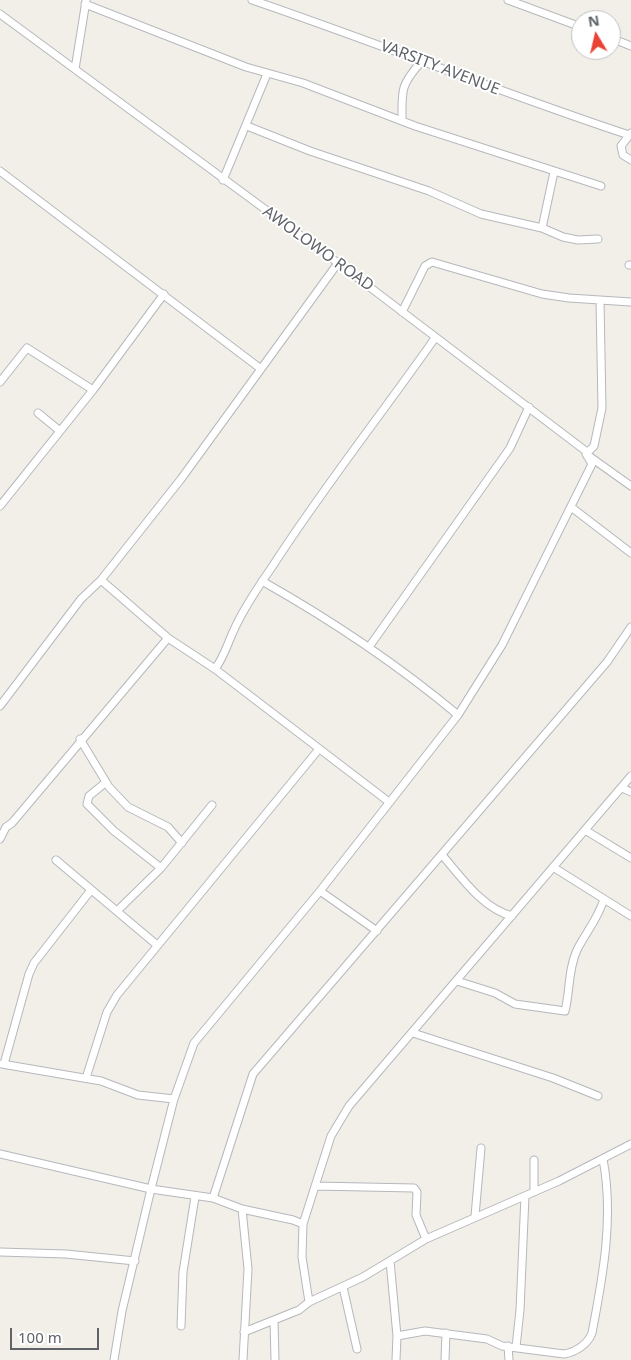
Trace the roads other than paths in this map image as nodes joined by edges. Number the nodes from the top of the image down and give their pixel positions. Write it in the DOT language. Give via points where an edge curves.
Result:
graph roads {
  1 [pos="252,0"];
  2 [pos="508,0"];
  3 [pos="85,2"];
  4 [pos="0,14"];
  5 [pos="571,23"];
  6 [pos="421,62"];
  7 [pos="75,69"];
  8 [pos="267,74"];
  9 [pos="402,120"];
  10 [pos="247,126"];
  11 [pos="630,134"];
  12 [pos="631,160"];
  13 [pos="0,171"];
  14 [pos="554,172"];
  15 [pos="223,180"];
  16 [pos="601,186"];
  17 [pos="542,228"];
  18 [pos="598,239"];
  19 [pos="338,263"];
  20 [pos="164,294"];
  21 [pos="600,301"];
  22 [pos="631,302"];
  23 [pos="402,312"];
  24 [pos="435,338"];
  25 [pos="261,369"];
  26 [pos="0,382"];
  27 [pos="93,390"];
  28 [pos="529,407"];
  29 [pos="38,414"];
  30 [pos="60,431"];
  31 [pos="586,454"];
  32 [pos="631,486"];
  33 [pos="0,506"];
  34 [pos="571,507"];
  35 [pos="631,552"];
  36 [pos="101,580"];
  37 [pos="262,581"];
  38 [pos="631,627"];
  39 [pos="168,638"];
  40 [pos="369,647"];
  41 [pos="215,670"];
  42 [pos="0,706"];
  43 [pos="458,715"];
  44 [pos="80,739"];
  45 [pos="319,749"];
  46 [pos="631,776"];
  47 [pos="105,783"];
  48 [pos="622,788"];
  49 [pos="631,792"];
  50 [pos="389,802"];
  51 [pos="212,805"];
  52 [pos="3,826"];
  53 [pos="585,830"];
  54 [pos="0,839"];
  55 [pos="182,843"];
  56 [pos="442,856"];
  57 [pos="631,858"];
  58 [pos="56,860"];
  59 [pos="553,867"];
  60 [pos="161,868"];
  61 [pos="92,890"];
  62 [pos="320,891"];
  63 [pos="604,899"];
  64 [pos="117,911"];
  65 [pos="504,914"];
  66 [pos="512,916"];
  67 [pos="631,916"];
  68 [pos="502,928"];
  69 [pos="377,931"];
  70 [pos="157,945"];
  71 [pos="457,981"];
  72 [pos="413,1033"];
  73 [pos="2,1064"];
  74 [pos="86,1078"];
  75 [pos="598,1096"];
  76 [pos="174,1099"];
  77 [pos="631,1144"];
  78 [pos="481,1148"];
  79 [pos="0,1154"];
  80 [pos="603,1159"];
  81 [pos="534,1160"];
  82 [pos="315,1186"];
  83 [pos="150,1189"];
  84 [pos="534,1192"];
  85 [pos="195,1196"];
  86 [pos="525,1196"];
  87 [pos="212,1198"];
  88 [pos="242,1209"];
  89 [pos="475,1216"];
  90 [pos="303,1224"];
  91 [pos="426,1239"];
  92 [pos="0,1252"];
  93 [pos="135,1261"];
  94 [pos="390,1261"];
  95 [pos="343,1286"];
  96 [pos="309,1302"];
  97 [pos="274,1321"];
  98 [pos="181,1326"];
  99 [pos="244,1332"];
  100 [pos="446,1333"];
  101 [pos="397,1336"];
  102 [pos="512,1347"];
  103 [pos="357,1349"];
  104 [pos="564,1357"];
  105 [pos="114,1360"];
  106 [pos="243,1360"];
  107 [pos="275,1360"];
  108 [pos="396,1360"];
  109 [pos="445,1360"];
  110 [pos="509,1360"];
  1 -- 6 [label="street, VARSITY AVENUE"];
  2 -- 5 [label="street"];
  3 -- 7 [label="street"];
  3 -- 8 [label="street"];
  4 -- 7 [label="street, AWOLOWO ROAD"];
  6 -- 9 [label="street" via="405,80 402,89"];
  6 -- 11 [label="street, VARSITY AVENUE" via="523,100"];
  7 -- 15 [label="street, AWOLOWO ROAD"];
  8 -- 9 [label="street" via="303,83"];
  8 -- 10 [label="street"];
  9 -- 14 [label="street"];
  10 -- 15 [label="street"];
  10 -- 17 [label="street" via="310,152 429,191 481,214"];
  11 -- 12 [label="street" via="622,151"];
  13 -- 20 [label="street"];
  14 -- 16 [label="street"];
  14 -- 17 [label="street"];
  15 -- 19 [label="street, AWOLOWO ROAD"];
  17 -- 18 [label="street" via="578,240"];
  19 -- 23 [label="street, AWOLOWO ROAD"];
  19 -- 25 [label="street"];
  20 -- 25 [label="street"];
  20 -- 27 [label="street"];
  21 -- 22 [label="street"];
  21 -- 23 [label="street" via="542,294 432,262 425,266"];
  21 -- 31 [label="street" via="602,408 594,446"];
  23 -- 24 [label="street, AWOLOWO ROAD"];
  24 -- 28 [label="street, AWOLOWO ROAD"];
  24 -- 37 [label="street" via="322,491"];
  25 -- 36 [label="street" via="181,479"];
  26 -- 27 [label="street" via="27,348"];
  27 -- 30 [label="street"];
  28 -- 31 [label="street, AWOLOWO ROAD"];
  28 -- 40 [label="street" via="510,448"];
  29 -- 30 [label="street"];
  30 -- 33 [label="street"];
  31 -- 32 [label="street, AWOLOWO ROAD"];
  31 -- 34 [label="street" via="592,464"];
  34 -- 35 [label="street"];
  34 -- 43 [label="street" via="502,645"];
  36 -- 39 [label="street"];
  36 -- 42 [label="street" via="81,599"];
  37 -- 40 [label="street" via="316,611"];
  37 -- 41 [label="street"];
  38 -- 56 [label="street" via="606,662"];
  39 -- 41 [label="street"];
  39 -- 44 [label="street"];
  40 -- 43 [label="street"];
  41 -- 45 [label="street"];
  43 -- 50 [label="street"];
  44 -- 47 [label="street"];
  44 -- 52 [label="street" via="12,823"];
  45 -- 50 [label="street"];
  45 -- 70 [label="street"];
  46 -- 48 [label="street"];
  47 -- 55 [label="street" via="128,807 168,827"];
  47 -- 60 [label="street" via="89,796 87,804 114,831"];
  48 -- 49 [label="street"];
  48 -- 53 [label="street"];
  50 -- 62 [label="street"];
  51 -- 55 [label="street"];
  52 -- 54 [label="street"];
  53 -- 57 [label="street"];
  53 -- 59 [label="street"];
  55 -- 60 [label="street"];
  56 -- 65 [label="street" via="483,899"];
  56 -- 69 [label="street"];
  58 -- 61 [label="street"];
  59 -- 63 [label="street"];
  59 -- 66 [label="street"];
  60 -- 64 [label="street"];
  61 -- 64 [label="street"];
  61 -- 73 [label="street" via="34,963"];
  62 -- 69 [label="street"];
  62 -- 76 [label="street" via="201,1032"];
  63 -- 67 [label="street"];
  63 -- 71 [label="street" via="600,914 577,951 566,1011 515,1004 495,993"];
  64 -- 70 [label="street"];
  65 -- 66 [label="street"];
  65 -- 68 [label="street"];
  66 -- 68 [label="street"];
  68 -- 71 [label="street"];
  69 -- 87 [label="street" via="253,1074"];
  70 -- 74 [label="street" via="107,1012"];
  71 -- 72 [label="street"];
  72 -- 75 [label="street" via="553,1078"];
  72 -- 82 [label="street" via="350,1106 331,1136"];
  73 -- 74 [label="street"];
  74 -- 76 [label="street" via="138,1095"];
  76 -- 83 [label="street"];
  77 -- 80 [label="street"];
  78 -- 89 [label="street"];
  79 -- 83 [label="street"];
  80 -- 84 [label="street"];
  80 -- 104 [label="street" via="609,1198 605,1262 592,1333 586,1344"];
  81 -- 84 [label="street"];
  82 -- 90 [label="street"];
  82 -- 91 [label="street" via="414,1188 418,1192 416,1215"];
  83 -- 85 [label="street"];
  83 -- 93 [label="street"];
  84 -- 86 [label="street"];
  85 -- 87 [label="street"];
  85 -- 98 [label="street" via="184,1265"];
  86 -- 89 [label="street"];
  86 -- 102 [label="street" via="520,1310"];
  87 -- 88 [label="street"];
  88 -- 90 [label="street"];
  88 -- 99 [label="street" via="248,1269"];
  89 -- 91 [label="street"];
  90 -- 96 [label="street" via="302,1257"];
  91 -- 94 [label="street"];
  92 -- 93 [label="street"];
  93 -- 105 [label="street"];
  94 -- 95 [label="street"];
  94 -- 101 [label="street"];
  95 -- 96 [label="street"];
  95 -- 103 [label="street"];
  96 -- 97 [label="street"];
  97 -- 99 [label="street"];
  97 -- 107 [label="street"];
  99 -- 106 [label="street"];
  100 -- 101 [label="street" via="426,1331"];
  100 -- 102 [label="street" via="487,1339"];
  100 -- 109 [label="street"];
  101 -- 108 [label="street"];
  102 -- 104 [label="street"];
  102 -- 110 [label="street"];
}
